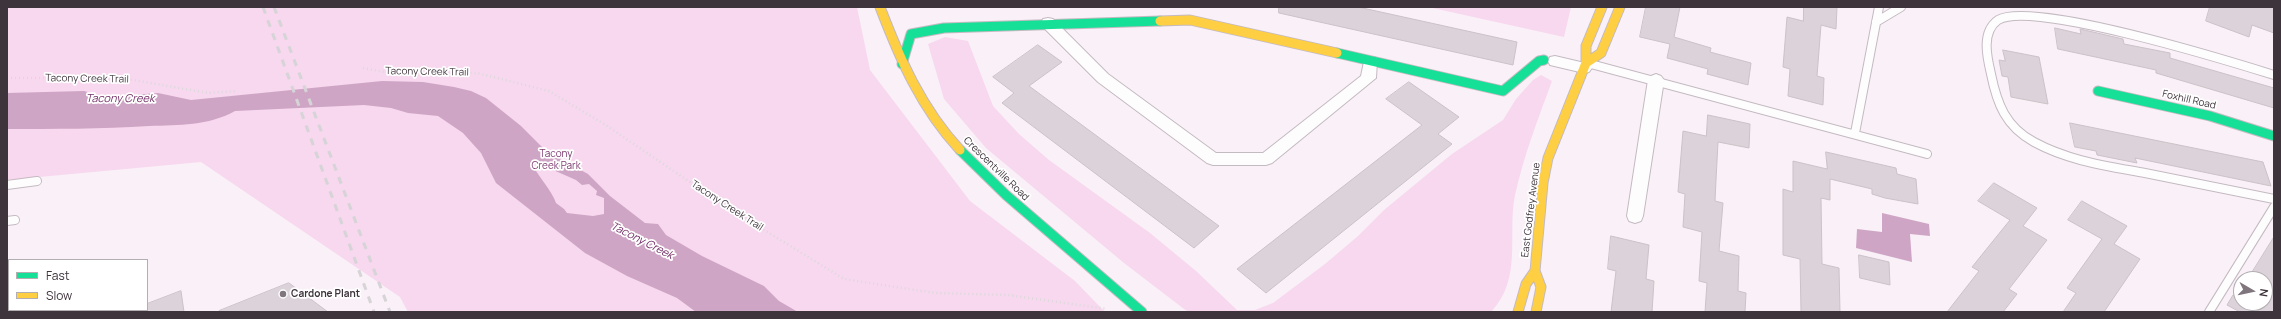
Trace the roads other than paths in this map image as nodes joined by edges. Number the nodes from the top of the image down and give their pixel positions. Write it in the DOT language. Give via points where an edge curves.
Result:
graph roads {
  1 [pos="880,7"];
  2 [pos="1602,7"];
  3 [pos="1620,7"];
  4 [pos="1878,7"];
  5 [pos="1901,7"];
  6 [pos="1876,22"];
  7 [pos="1048,23"];
  8 [pos="1550,60"];
  9 [pos="1370,61"];
  10 [pos="902,64"];
  11 [pos="1585,65"];
  12 [pos="2274,75"];
  13 [pos="1656,80"];
  14 [pos="2098,90"];
  15 [pos="1855,133"];
  16 [pos="2274,136"];
  17 [pos="1927,154"];
  18 [pos="37,181"];
  19 [pos="7,185"];
  20 [pos="2274,198"];
  21 [pos="2274,207"];
  22 [pos="1635,216"];
  23 [pos="1535,271"];
  24 [pos="1140,311"];
  25 [pos="1518,312"];
  26 [pos="1536,312"];
  27 [pos="2209,312"];
  1 -- 10 [label="street, Crescentville Road"];
  2 -- 11 [label="street, East Godfrey Avenue" via="1586,46"];
  3 -- 11 [label="street, East Godfrey Avenue" via="1601,53"];
  4 -- 6 [label="lane"];
  5 -- 6 [label="lane"];
  6 -- 15 [label="lane"];
  7 -- 9 [label="street" via="1190,20"];
  7 -- 9 [label="street" via="1103,78 1213,159 1266,159 1368,78"];
  7 -- 10 [label="street" via="944,28 911,34"];
  8 -- 9 [label="street" via="1538,61 1503,91"];
  8 -- 11 [label="street"];
  10 -- 24 [label="street, Crescentville Road" via="925,107 953,143 1006,195"];
  11 -- 13 [label="lane"];
  11 -- 23 [label="street, East Godfrey Avenue" via="1548,158 1543,183"];
  12 -- 20 [label="lane" via="2144,37 2040,16 2017,15 2002,18 1992,27 1986,46 1996,101 2005,120 2024,136 2046,148 2073,159"];
  13 -- 15 [label="lane"];
  13 -- 22 [label="street"];
  14 -- 16 [label="street, Foxhill Road" via="2210,116"];
  15 -- 17 [label="lane"];
  18 -- 19 [label="lane"];
  21 -- 27 [label="lane"];
  23 -- 25 [label="street, East Godfrey Avenue" via="1526,284"];
  23 -- 26 [label="street, East Godfrey Avenue" via="1541,287"];
}
